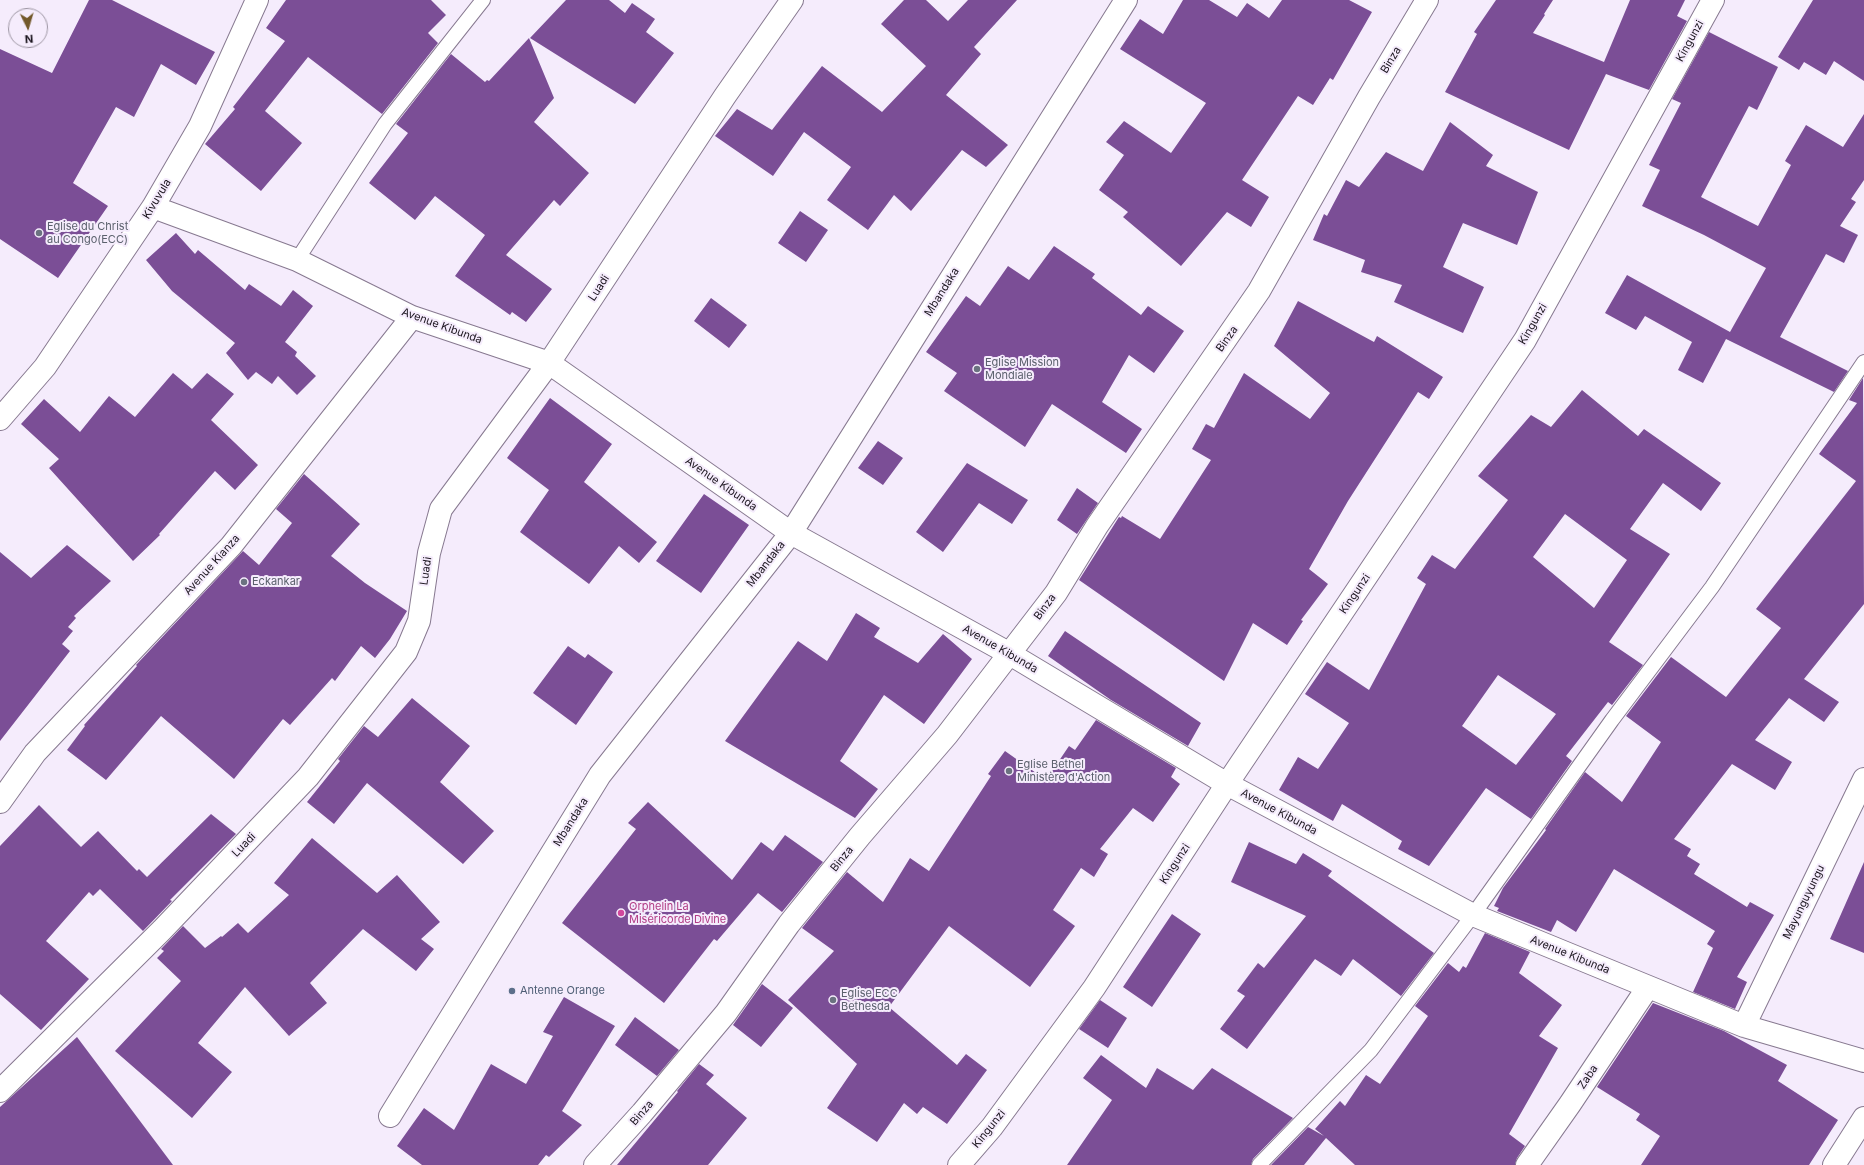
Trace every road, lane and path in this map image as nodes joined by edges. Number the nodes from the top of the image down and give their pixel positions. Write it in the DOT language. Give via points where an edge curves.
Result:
graph roads {
  1 [pos="257,0"];
  2 [pos="484,0"];
  3 [pos="792,0"];
  4 [pos="1126,0"];
  5 [pos="1427,0"];
  6 [pos="1713,0"];
  7 [pos="153,207"];
  8 [pos="298,260"];
  9 [pos="412,317"];
  10 [pos="1864,362"];
  11 [pos="550,363"];
  12 [pos="0,419"];
  13 [pos="791,533"];
  14 [pos="1010,654"];
  15 [pos="1864,779"];
  16 [pos="1227,784"];
  17 [pos="0,802"];
  18 [pos="1473,915"];
  19 [pos="1648,987"];
  20 [pos="1744,1026"];
  21 [pos="1864,1061"];
  22 [pos="0,1091"];
  23 [pos="390,1116"];
  24 [pos="1864,1118"];
  25 [pos="595,1165"];
  26 [pos="959,1165"];
  27 [pos="1259,1165"];
  28 [pos="1527,1165"];
  29 [pos="1834,1165"];
  1 -- 7 [label="street, Kivuvula" via="200,126"];
  2 -- 8 [label="lane" via="385,124"];
  3 -- 11 [label="street, Luadi" via="725,96"];
  4 -- 13 [label="street, Mbandaka"];
  5 -- 14 [label="street, Binza" via="1259,291 1097,526 1056,592"];
  6 -- 16 [label="street, Kingunzi" via="1525,340"];
  7 -- 8 [label="street, Avenue Kibunda"];
  7 -- 12 [label="street, Kivuvula" via="45,368"];
  8 -- 9 [label="street, Avenue Kibunda"];
  9 -- 11 [label="street, Avenue Kibunda"];
  9 -- 17 [label="street, Avenue Kianza" via="231,546 35,753"];
  10 -- 18 [label="lane" via="1712,587 1612,720"];
  11 -- 13 [label="street, Avenue Kibunda"];
  11 -- 22 [label="street, Luadi" via="441,509 429,553 419,621 406,652 308,777 162,930"];
  13 -- 14 [label="street, Avenue Kibunda"];
  13 -- 23 [label="street, Mbandaka" via="600,775"];
  14 -- 16 [label="street, Avenue Kibunda"];
  14 -- 25 [label="street, Binza" via="947,735 789,924 726,1013"];
  15 -- 20 [label="street, Mayunguyungu"];
  16 -- 18 [label="street, Avenue Kibunda"];
  16 -- 26 [label="street, Kingunzi" via="1094,988 992,1127"];
  18 -- 19 [label="street, Avenue Kibunda"];
  18 -- 27 [label="lane" via="1370,1050"];
  19 -- 20 [label="street, Avenue Kibunda"];
  19 -- 28 [label="street, Zaba"];
  20 -- 21 [label="street, Avenue Kibunda"];
  24 -- 29 [label="street"];
}
